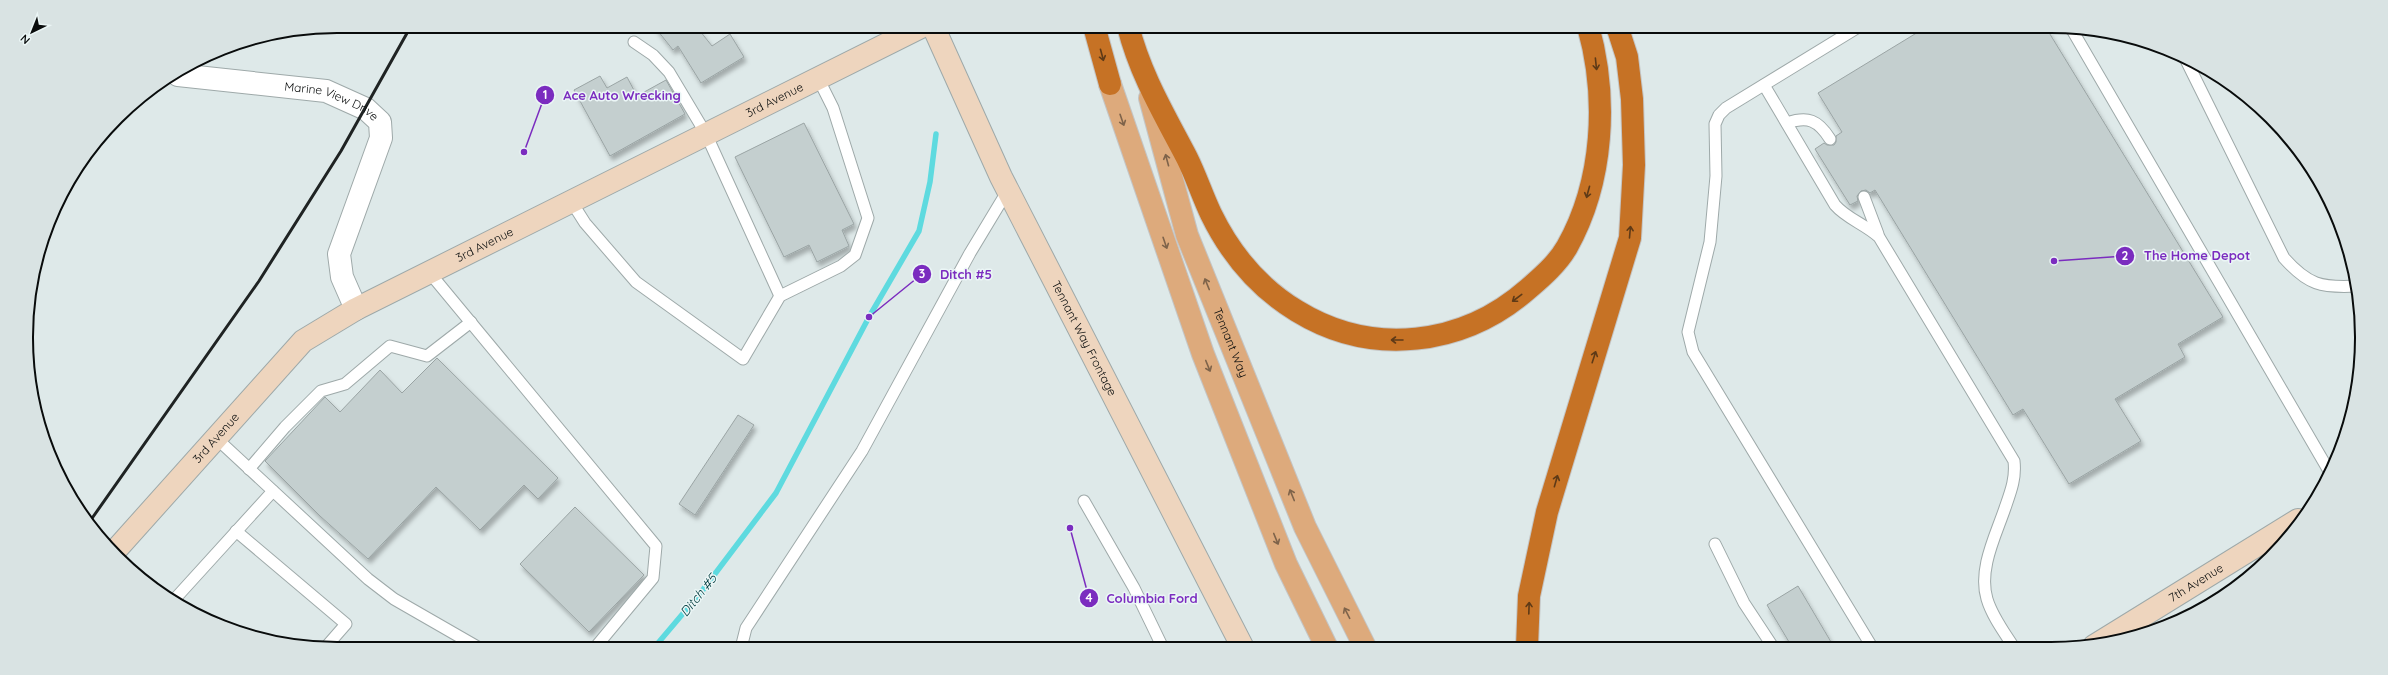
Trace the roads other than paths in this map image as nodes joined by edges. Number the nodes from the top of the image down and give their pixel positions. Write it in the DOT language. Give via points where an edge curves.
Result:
graph roads {
  1 [pos="909,33"];
  2 [pos="936,33"];
  3 [pos="1096,33"];
  4 [pos="1590,33"];
  5 [pos="1619,33"];
  6 [pos="1849,33"];
  7 [pos="2075,34"];
  8 [pos="1130,36"];
  9 [pos="634,42"];
  10 [pos="2189,66"];
  11 [pos="182,75"];
  12 [pos="818,78"];
  13 [pos="1146,80"];
  14 [pos="1110,84"];
  15 [pos="1764,85"];
  16 [pos="1787,123"];
  17 [pos="706,134"];
  18 [pos="1830,139"];
  19 [pos="1008,190"];
  20 [pos="1864,197"];
  21 [pos="571,201"];
  22 [pos="1879,237"];
  23 [pos="429,272"];
  24 [pos="2350,286"];
  25 [pos="780,296"];
  26 [pos="356,308"];
  27 [pos="471,322"];
  28 [pos="216,438"];
  29 [pos="2327,466"];
  30 [pos="249,469"];
  31 [pos="273,490"];
  32 [pos="1084,501"];
  33 [pos="2291,525"];
  34 [pos="236,531"];
  35 [pos="1715,544"];
  36 [pos="118,548"];
  37 [pos="177,596"];
  38 [pos="2110,636"];
  39 [pos="331,642"];
  40 [pos="469,642"];
  41 [pos="600,642"];
  42 [pos="742,642"];
  43 [pos="1160,642"];
  44 [pos="1240,642"];
  45 [pos="1324,642"];
  46 [pos="1362,642"];
  47 [pos="1527,642"];
  48 [pos="1770,642"];
  49 [pos="1869,642"];
  50 [pos="2011,642"];
  1 -- 12 [label="main road, 3rd Avenue"];
  2 -- 19 [label="main road, Tennant Way Frontage"];
  3 -- 14 [label="highway, one-way"];
  4 -- 13 [label="highway, one-way" via="1595,52 1600,99 1598,156 1583,212 1566,249 1543,276 1491,316 1469,327 1417,339 1380,340 1353,335 1321,324 1275,296 1252,275 1230,248 1211,214 1188,161"];
  47 -- 5 [label="highway, one-way" via="1529,596 1547,512 1630,238 1634,165 1632,99 1627,57"];
  6 -- 15 [label="lane"];
  7 -- 29 [label="lane"];
  8 -- 13 [label="highway, Tennant Way"];
  9 -- 17 [label="lane" via="653,55 669,72"];
  10 -- 24 [label="lane" via="2284,258 2299,275 2320,286"];
  11 -- 26 [label="street, Marine View Drive" via="326,91 366,109 380,122 381,138 339,254 342,277"];
  12 -- 17 [label="main road, 3rd Avenue"];
  12 -- 25 [label="lane" via="833,108 868,218 855,255 841,266"];
  46 -- 13 [label="main road, Tennant Way, one-way" via="1305,528 1187,235"];
  14 -- 45 [label="main road, one-way" via="1203,354 1286,564"];
  15 -- 16 [label="lane"];
  15 -- 49 [label="lane" via="1726,108 1719,115 1716,124 1716,176 1710,242 1688,332 1693,352"];
  16 -- 18 [label="lane" via="1800,119 1809,120 1818,124"];
  16 -- 22 [label="lane" via="1835,205 1844,215 1869,227"];
  17 -- 21 [label="main road, 3rd Avenue"];
  17 -- 25 [label="lane"];
  19 -- 42 [label="lane" via="970,253 862,451 746,628"];
  19 -- 44 [label="main road, Tennant Way Frontage"];
  20 -- 22 [label="lane"];
  21 -- 23 [label="main road, 3rd Avenue"];
  21 -- 25 [label="lane" via="586,223 636,282 744,359"];
  22 -- 50 [label="lane" via="2014,460 2014,480 1988,557 1984,578 1986,599"];
  23 -- 26 [label="main road, 3rd Avenue"];
  23 -- 27 [label="lane"];
  26 -- 28 [label="main road, 3rd Avenue" via="303,341"];
  27 -- 30 [label="lane" via="427,356 390,346 345,384 320,392 285,427"];
  27 -- 41 [label="lane" via="656,546 653,578"];
  28 -- 30 [label="lane"];
  28 -- 36 [label="main road, 3rd Avenue"];
  30 -- 31 [label="lane"];
  31 -- 34 [label="lane"];
  31 -- 40 [label="lane" via="368,579 394,599"];
  32 -- 43 [label="lane" via="1134,588"];
  33 -- 38 [label="main road, 7th Avenue"];
  34 -- 37 [label="lane"];
  34 -- 39 [label="lane" via="346,624"];
  35 -- 48 [label="lane" via="1744,603"];
}
